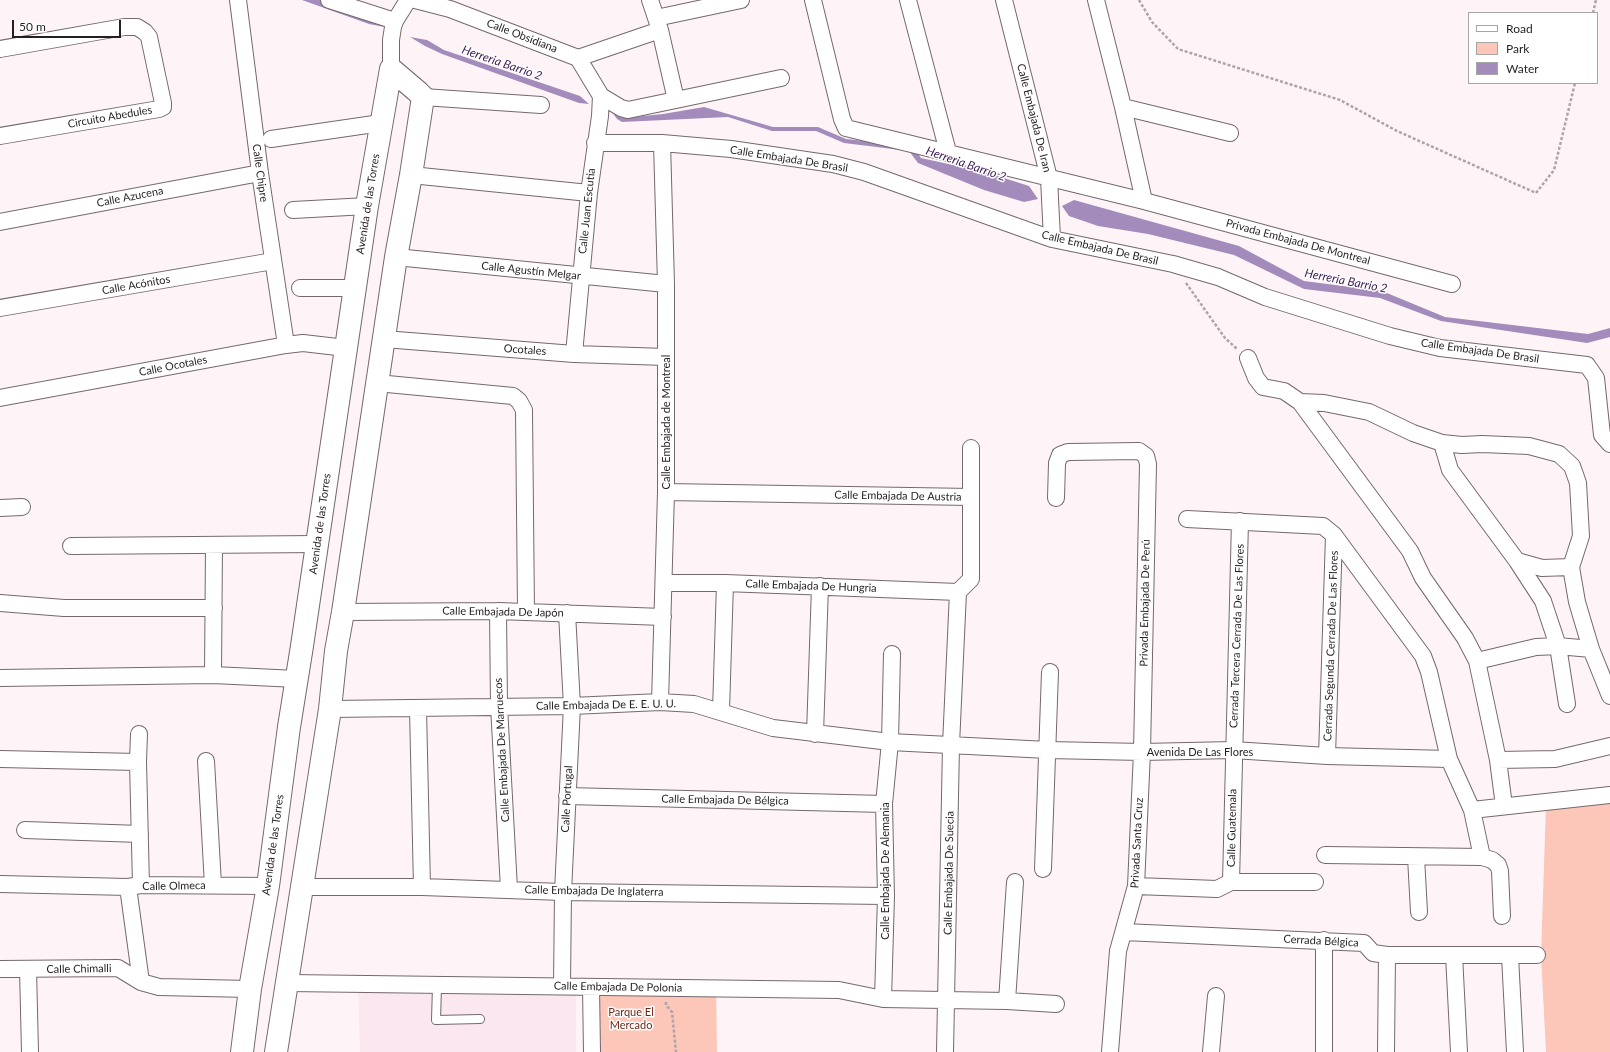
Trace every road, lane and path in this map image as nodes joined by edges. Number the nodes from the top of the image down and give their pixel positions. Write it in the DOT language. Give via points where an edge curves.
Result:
graph roads {
  1 [pos="235,0"];
  2 [pos="329,0"];
  3 [pos="408,0"];
  4 [pos="650,0"];
  5 [pos="741,0"];
  6 [pos="813,0"];
  7 [pos="908,0"];
  8 [pos="1004,0"];
  9 [pos="1096,0"];
  10 [pos="1139,0"];
  11 [pos="1596,0"];
  12 [pos="423,1"];
  13 [pos="451,4"];
  14 [pos="1593,12"];
  15 [pos="395,20"];
  16 [pos="658,24"];
  17 [pos="0,49"];
  18 [pos="578,58"];
  19 [pos="391,69"];
  20 [pos="781,78"];
  21 [pos="1575,84"];
  22 [pos="422,97"];
  23 [pos="676,100"];
  24 [pos="541,105"];
  25 [pos="600,105"];
  26 [pos="1123,107"];
  27 [pos="381,123"];
  28 [pos="1230,133"];
  29 [pos="0,136"];
  30 [pos="271,139"];
  31 [pos="595,143"];
  32 [pos="662,143"];
  33 [pos="948,152"];
  34 [pos="260,173"];
  35 [pos="411,175"];
  36 [pos="1049,178"];
  37 [pos="588,193"];
  38 [pos="1144,201"];
  39 [pos="367,206"];
  40 [pos="293,210"];
  41 [pos="0,222"];
  42 [pos="1052,239"];
  43 [pos="396,257"];
  44 [pos="273,261"];
  45 [pos="1173,264"];
  46 [pos="581,275"];
  47 [pos="666,284"];
  48 [pos="1452,284"];
  49 [pos="300,288"];
  50 [pos="355,288"];
  51 [pos="0,308"];
  52 [pos="384,339"];
  53 [pos="286,345"];
  54 [pos="346,348"];
  55 [pos="574,354"];
  56 [pos="666,357"];
  57 [pos="1248,358"];
  58 [pos="377,383"];
  59 [pos="0,398"];
  60 [pos="1300,402"];
  61 [pos="1442,443"];
  62 [pos="1610,444"];
  63 [pos="971,448"];
  64 [pos="666,492"];
  65 [pos="971,497"];
  66 [pos="1056,498"];
  67 [pos="22,507"];
  68 [pos="0,508"];
  69 [pos="1187,519"];
  70 [pos="1240,521"];
  71 [pos="1334,535"];
  72 [pos="317,544"];
  73 [pos="214,545"];
  74 [pos="71,546"];
  75 [pos="1517,561"];
  76 [pos="1571,567"];
  77 [pos="664,583"];
  78 [pos="725,583"];
  79 [pos="820,586"];
  80 [pos="958,592"];
  81 [pos="0,603"];
  82 [pos="214,608"];
  83 [pos="498,611"];
  84 [pos="343,612"];
  85 [pos="526,612"];
  86 [pos="567,613"];
  87 [pos="663,617"];
  88 [pos="302,646"];
  89 [pos="1558,646"];
  90 [pos="1591,649"];
  91 [pos="336,651"];
  92 [pos="892,654"];
  93 [pos="1478,661"];
  94 [pos="1050,672"];
  95 [pos="214,675"];
  96 [pos="0,678"];
  97 [pos="297,679"];
  98 [pos="1610,696"];
  99 [pos="660,702"];
  100 [pos="1567,704"];
  101 [pos="499,706"];
  102 [pos="572,706"];
  103 [pos="330,709"];
  104 [pos="418,709"];
  105 [pos="721,712"];
  106 [pos="139,734"];
  107 [pos="815,734"];
  108 [pos="890,742"];
  109 [pos="951,745"];
  110 [pos="1610,746"];
  111 [pos="1048,750"];
  112 [pos="1233,750"];
  113 [pos="1142,752"];
  114 [pos="1327,756"];
  115 [pos="0,759"];
  116 [pos="1449,759"];
  117 [pos="1498,760"];
  118 [pos="206,761"];
  119 [pos="138,762"];
  120 [pos="1610,795"];
  121 [pos="567,796"];
  122 [pos="884,804"];
  123 [pos="1504,806"];
  124 [pos="1472,810"];
  125 [pos="25,830"];
  126 [pos="140,834"];
  127 [pos="1325,855"];
  128 [pos="1416,857"];
  129 [pos="1482,858"];
  130 [pos="1044,869"];
  131 [pos="1015,882"];
  132 [pos="1231,882"];
  133 [pos="1315,882"];
  134 [pos="0,884"];
  135 [pos="213,885"];
  136 [pos="134,886"];
  137 [pos="268,886"];
  138 [pos="1136,886"];
  139 [pos="302,887"];
  140 [pos="422,887"];
  141 [pos="509,889"];
  142 [pos="563,892"];
  143 [pos="886,896"];
  144 [pos="1419,912"];
  145 [pos="1502,916"];
  146 [pos="1124,932"];
  147 [pos="1324,940"];
  148 [pos="1387,955"];
  149 [pos="1454,955"];
  150 [pos="1537,955"];
  151 [pos="1510,956"];
  152 [pos="0,969"];
  153 [pos="28,969"];
  154 [pos="141,982"];
  155 [pos="288,983"];
  156 [pos="437,986"];
  157 [pos="562,986"];
  158 [pos="591,987"];
  159 [pos="664,988"];
  160 [pos="250,989"];
  161 [pos="1216,996"];
  162 [pos="883,999"];
  163 [pos="946,1001"];
  164 [pos="1007,1001"];
  165 [pos="1056,1004"];
  166 [pos="480,1019"];
  167 [pos="30,1052"];
  168 [pos="242,1052"];
  169 [pos="276,1052"];
  170 [pos="592,1052"];
  171 [pos="676,1052"];
  172 [pos="945,1052"];
  173 [pos="1110,1052"];
  174 [pos="1212,1052"];
  175 [pos="1324,1052"];
  176 [pos="1386,1052"];
  177 [pos="1459,1052"];
  178 [pos="1515,1052"];
  1 -- 34 [label="street, Calle Chipre"];
  2 -- 15 [label="street"];
  3 -- 15 [label="street, Avenida de las Torres"];
  4 -- 16 [label="street"];
  5 -- 16 [label="street"];
  6 -- 33 [label="street" via="846,128"];
  7 -- 33 [label="street"];
  8 -- 36 [label="street, Calle Embajada De Iran"];
  9 -- 26 [label="street"];
  10 -- 21 [label="path" via="1152,22 1178,49 1340,100 1397,131 1536,193 1554,170"];
  11 -- 14 [label="path"];
  12 -- 13 [label="street, Calle Obsidiana"];
  13 -- 18 [label="street, Calle Obsidiana"];
  15 -- 19 [label="street, Avenida de las Torres" via="391,40"];
  16 -- 18 [label="street"];
  16 -- 23 [label="street"];
  17 -- 29 [label="street, Circuito Abedules" via="124,27 137,28 149,37 163,107"];
  18 -- 25 [label="street"];
  19 -- 22 [label="main road"];
  19 -- 27 [label="main road, Avenida de las Torres"];
  20 -- 23 [label="street"];
  22 -- 24 [label="street"];
  22 -- 35 [label="main road"];
  23 -- 25 [label="street" via="628,110"];
  25 -- 31 [label="street, Calle Juan Escutia"];
  26 -- 28 [label="street"];
  26 -- 38 [label="street"];
  27 -- 30 [label="street"];
  27 -- 39 [label="main road, Avenida de las Torres"];
  31 -- 32 [label="street, Calle Embajada De Brasil"];
  31 -- 37 [label="street, Calle Juan Escutia"];
  32 -- 42 [label="street, Calle Embajada De Brasil" via="731,149 833,164"];
  32 -- 47 [label="street, Calle Embajada de Montreal"];
  33 -- 36 [label="street"];
  34 -- 41 [label="street, Calle Azucena"];
  34 -- 44 [label="street, Calle Chipre"];
  35 -- 37 [label="street"];
  35 -- 43 [label="main road"];
  36 -- 38 [label="street"];
  36 -- 42 [label="street, Calle Embajada De Iran"];
  37 -- 46 [label="street, Calle Juan Escutia"];
  38 -- 48 [label="street, Privada Embajada De Montreal"];
  39 -- 40 [label="street"];
  39 -- 50 [label="main road, Avenida de las Torres"];
  42 -- 45 [label="street, Calle Embajada De Brasil"];
  43 -- 46 [label="street, Calle Agustín Melgar"];
  43 -- 52 [label="main road"];
  44 -- 51 [label="street, Calle Acónitos"];
  44 -- 53 [label="street, Calle Chipre"];
  45 -- 57 [label="path" via="1225,338"];
  45 -- 62 [label="street, Calle Embajada De Brasil" via="1218,277 1265,297 1390,336 1440,348 1587,366 1596,378 1602,435"];
  46 -- 47 [label="street, Calle Agustín Melgar"];
  46 -- 55 [label="street, Calle Juan Escutia"];
  47 -- 56 [label="street, Calle Embajada de Montreal"];
  49 -- 50 [label="street"];
  50 -- 54 [label="main road, Avenida de las Torres"];
  52 -- 55 [label="street, Ocotales"];
  52 -- 58 [label="main road"];
  53 -- 54 [label="street, Calle Ocotales" via="303,343"];
  53 -- 59 [label="street, Calle Ocotales"];
  54 -- 72 [label="main road, Avenida de las Torres"];
  55 -- 56 [label="street, Ocotales"];
  56 -- 64 [label="street, Calle Embajada de Montreal"];
  57 -- 60 [label="street" via="1256,378 1264,387 1284,391"];
  58 -- 84 [label="main road"];
  58 -- 85 [label="street" via="513,396 519,401 524,410"];
  60 -- 61 [label="street" via="1324,403 1369,412 1413,433"];
  60 -- 93 [label="street" via="1410,551 1423,578"];
  61 -- 75 [label="street" via="1450,470"];
  61 -- 76 [label="street" via="1529,446 1559,454 1572,466 1578,483 1581,536"];
  63 -- 65 [label="street"];
  64 -- 65 [label="street, Calle Embajada De Austria"];
  64 -- 77 [label="street, Calle Embajada de Montreal"];
  65 -- 80 [label="street, Calle Embajada De Austria" via="971,579"];
  66 -- 113 [label="street, Privada Embajada De Perú" via="1057,463 1060,455 1068,452 1139,451 1146,456 1148,464"];
  67 -- 68 [label="street"];
  69 -- 70 [label="street"];
  70 -- 71 [label="street" via="1323,526"];
  70 -- 112 [label="street, Cerrada Tercera Cerrada De Las Flores"];
  71 -- 114 [label="street, Cerrada Segunda Cerrada De Las Flores"];
  71 -- 116 [label="street" via="1423,656"];
  72 -- 73 [label="street"];
  72 -- 88 [label="main road, Avenida de las Torres"];
  73 -- 74 [label="street"];
  73 -- 82 [label="street"];
  75 -- 76 [label="street" via="1542,568"];
  75 -- 89 [label="street" via="1543,601"];
  76 -- 90 [label="street" via="1577,602"];
  77 -- 78 [label="street, Calle Embajada De Hungria"];
  77 -- 87 [label="street, Calle Embajada de Montreal"];
  78 -- 79 [label="street, Calle Embajada De Hungria"];
  78 -- 105 [label="street"];
  79 -- 80 [label="street, Calle Embajada De Hungria"];
  79 -- 107 [label="street"];
  80 -- 109 [label="street"];
  81 -- 82 [label="street" via="64,608"];
  82 -- 95 [label="street"];
  83 -- 84 [label="street, Calle Embajada De Japón"];
  83 -- 85 [label="street, Calle Embajada De Japón"];
  83 -- 101 [label="street, Calle Embajada De Marruecos"];
  84 -- 91 [label="main road"];
  85 -- 86 [label="street, Calle Embajada De Japón"];
  86 -- 87 [label="street, Calle Embajada De Japón"];
  86 -- 102 [label="street, Calle Portugal"];
  87 -- 99 [label="street, Calle Embajada de Montreal"];
  88 -- 91 [label="main road"];
  88 -- 97 [label="main road, Avenida de las Torres"];
  89 -- 90 [label="street"];
  89 -- 93 [label="street" via="1536,647"];
  89 -- 100 [label="street"];
  90 -- 98 [label="street"];
  91 -- 103 [label="main road"];
  92 -- 108 [label="street, Calle Embajada De Alemania"];
  93 -- 117 [label="street"];
  94 -- 111 [label="street"];
  95 -- 96 [label="street"];
  95 -- 97 [label="street"];
  97 -- 137 [label="main road, Avenida de las Torres"];
  99 -- 102 [label="street, Calle Embajada De E. E. U. U."];
  99 -- 105 [label="street, Calle Embajada De E. E. U. U." via="694,704"];
  101 -- 102 [label="street, Calle Embajada De E. E. U. U."];
  101 -- 104 [label="street, Calle Embajada De E. E. U. U."];
  101 -- 141 [label="street, Calle Embajada De Marruecos"];
  102 -- 121 [label="street, Calle Portugal"];
  103 -- 104 [label="street, Calle Embajada De E. E. U. U."];
  103 -- 139 [label="main road"];
  104 -- 140 [label="street"];
  105 -- 107 [label="street, Calle Embajada De E. E. U. U." via="773,728"];
  106 -- 119 [label="street"];
  107 -- 108 [label="street, Calle Embajada De E. E. U. U."];
  108 -- 109 [label="street, Calle Embajada De E. E. U. U."];
  108 -- 122 [label="street, Calle Embajada De Alemania"];
  109 -- 111 [label="street, Avenida De Las Flores"];
  109 -- 163 [label="street, Calle Embajada De Suecia"];
  110 -- 117 [label="street" via="1555,759"];
  111 -- 113 [label="street, Avenida De Las Flores"];
  111 -- 130 [label="street"];
  112 -- 113 [label="street, Avenida De Las Flores"];
  112 -- 114 [label="street, Avenida De Las Flores"];
  112 -- 132 [label="street, Calle Guatemala"];
  113 -- 138 [label="street, Privada Santa Cruz"];
  114 -- 116 [label="street, Avenida De Las Flores"];
  115 -- 119 [label="street"];
  116 -- 124 [label="street"];
  117 -- 123 [label="street"];
  118 -- 135 [label="street"];
  119 -- 126 [label="street"];
  120 -- 123 [label="street"];
  121 -- 122 [label="street, Calle Embajada De Bélgica"];
  121 -- 142 [label="street, Calle Portugal"];
  122 -- 143 [label="street, Calle Embajada De Alemania"];
  123 -- 124 [label="street"];
  124 -- 129 [label="street"];
  125 -- 126 [label="street"];
  126 -- 136 [label="street"];
  127 -- 128 [label="street"];
  128 -- 129 [label="street"];
  128 -- 144 [label="street"];
  129 -- 145 [label="street" via="1492,860 1498,865"];
  131 -- 164 [label="street"];
  132 -- 133 [label="street"];
  132 -- 138 [label="street, Calle Guatemala" via="1217,889"];
  134 -- 136 [label="street"];
  135 -- 136 [label="street, Calle Olmeca"];
  135 -- 137 [label="street, Calle Olmeca"];
  136 -- 154 [label="street, Calle Olmeca"];
  137 -- 160 [label="main road, Avenida de las Torres"];
  138 -- 146 [label="street, Privada Santa Cruz"];
  139 -- 140 [label="street, Calle Embajada De Inglaterra"];
  139 -- 155 [label="main road"];
  140 -- 141 [label="street, Calle Embajada De Inglaterra"];
  141 -- 142 [label="street, Calle Embajada De Inglaterra"];
  142 -- 143 [label="street, Calle Embajada De Inglaterra"];
  142 -- 157 [label="street, Calle Portugal"];
  143 -- 162 [label="street, Calle Embajada De Alemania"];
  146 -- 147 [label="street, Cerrada Bélgica"];
  146 -- 173 [label="street, Privada Santa Cruz" via="1118,952"];
  147 -- 148 [label="street, Cerrada Bélgica" via="1364,943 1373,953"];
  147 -- 175 [label="street"];
  148 -- 149 [label="street, Cerrada Bélgica"];
  148 -- 176 [label="street"];
  149 -- 151 [label="street, Cerrada Bélgica"];
  149 -- 177 [label="street"];
  150 -- 151 [label="street, Cerrada Bélgica"];
  151 -- 178 [label="street"];
  152 -- 153 [label="street, Calle Chimalli"];
  153 -- 154 [label="street, Calle Chimalli" via="118,968"];
  153 -- 167 [label="street"];
  154 -- 160 [label="street, Calle Chimalli" via="159,987"];
  155 -- 156 [label="street, Calle Embajada De Polonia"];
  155 -- 169 [label="main road"];
  156 -- 157 [label="street, Calle Embajada De Polonia"];
  156 -- 166 [label="lane" via="436,1020"];
  157 -- 158 [label="street, Calle Embajada De Polonia"];
  158 -- 159 [label="street, Calle Embajada De Polonia"];
  158 -- 170 [label="street"];
  159 -- 162 [label="street, Calle Embajada De Polonia" via="839,990"];
  159 -- 171 [label="path" via="666,1005 672,1012"];
  160 -- 168 [label="main road, Avenida de las Torres"];
  161 -- 174 [label="street"];
  162 -- 163 [label="street, Calle Embajada De Polonia"];
  163 -- 164 [label="street, Calle Embajada De Polonia"];
  163 -- 172 [label="street, Calle Embajada De Suecia"];
  164 -- 165 [label="street, Calle Embajada De Polonia"];
}
